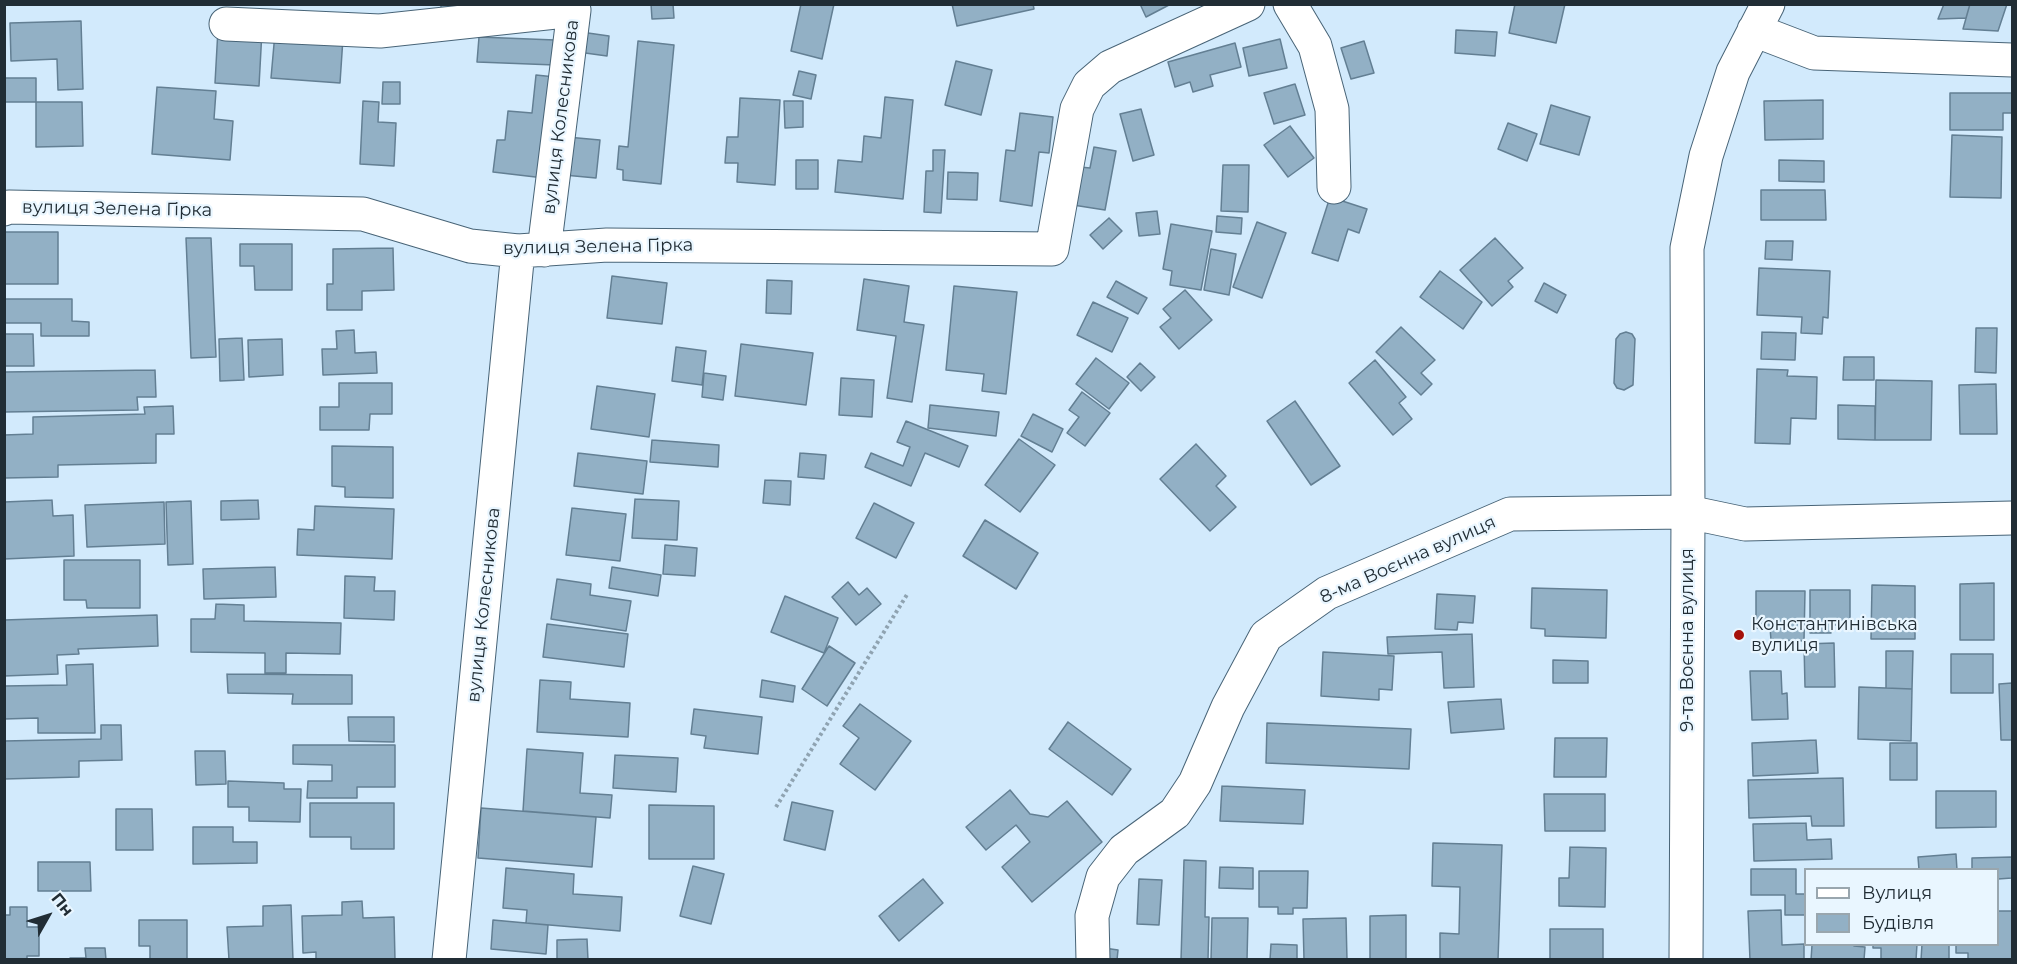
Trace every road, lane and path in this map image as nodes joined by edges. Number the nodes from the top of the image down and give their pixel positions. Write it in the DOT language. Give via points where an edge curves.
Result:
graph roads {
  1 [pos="1248,4"];
  2 [pos="1290,4"];
  3 [pos="1761,17"];
  4 [pos="226,24"];
  5 [pos="2013,60"];
  6 [pos="1334,187"];
  7 [pos="4,209"];
  8 [pos="531,250"];
  9 [pos="1688,512"];
  10 [pos="2013,518"];
  11 [pos="908,593"];
  12 [pos="776,807"];
  13 [pos="449,960"];
  14 [pos="1093,960"];
  15 [pos="1686,960"];
  1 -- 8 [label="street, вулиця Зелена Гірка" via="1110,67 1089,85 1077,109 1052,249 607,245"];
  2 -- 6 [label="street" via="1314,46 1332,109"];
  3 -- 5 [label="street" via="1814,53"];
  3 -- 9 [label="street, 9-та Воєнна вулиця" via="1733,72 1706,156 1687,248"];
  4 -- 8 [label="street, вулиця Колесникова" via="380,31 574,10"];
  7 -- 8 [label="street, вулиця Зелена Гірка" via="363,214 470,246"];
  8 -- 13 [label="street, вулиця Колесникова"];
  9 -- 10 [label="street" via="1745,524"];
  9 -- 14 [label="street, 8-ма Воєнна вулиця" via="1510,514 1327,593 1266,636 1190,790 1174,813 1124,850 1103,877 1092,916"];
  9 -- 15 [label="street, 9-та Воєнна вулиця"];
  11 -- 12 [label="path"];
}
